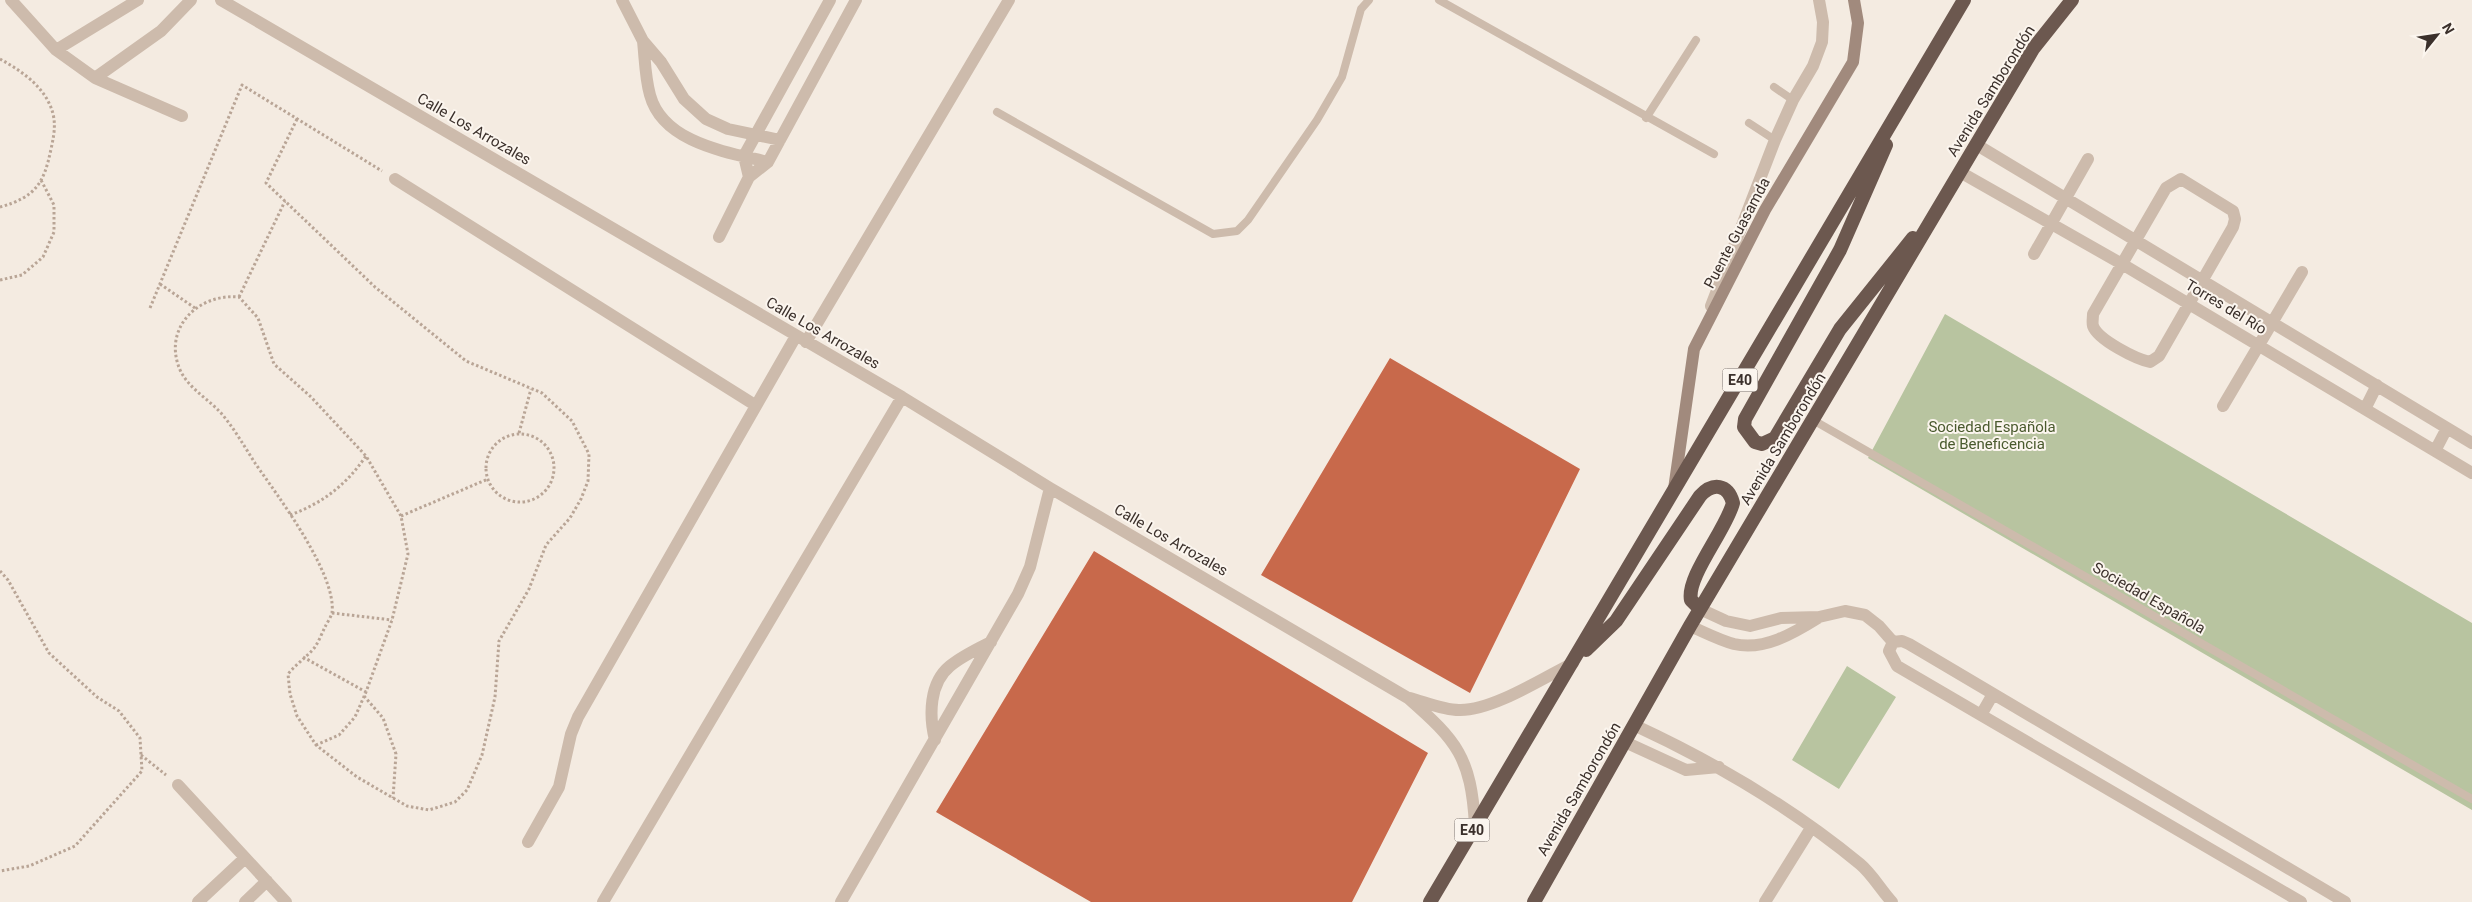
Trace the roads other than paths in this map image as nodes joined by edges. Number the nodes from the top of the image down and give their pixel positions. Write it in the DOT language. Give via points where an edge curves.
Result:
graph roads {
  1 [pos="11,0"];
  2 [pos="138,0"];
  3 [pos="191,0"];
  4 [pos="221,0"];
  5 [pos="622,0"];
  6 [pos="830,0"];
  7 [pos="856,0"];
  8 [pos="1009,0"];
  9 [pos="1369,0"];
  10 [pos="1439,0"];
  11 [pos="1819,0"];
  12 [pos="1854,0"];
  13 [pos="1964,0"];
  14 [pos="2072,0"];
  15 [pos="817,23"];
  16 [pos="838,32"];
  17 [pos="1696,40"];
  18 [pos="643,41"];
  19 [pos="56,50"];
  20 [pos="95,78"];
  21 [pos="1774,87"];
  22 [pos="1911,90"];
  23 [pos="1793,100"];
  24 [pos="997,112"];
  25 [pos="182,116"];
  26 [pos="1646,118"];
  27 [pos="1749,123"];
  28 [pos="756,135"];
  29 [pos="780,140"];
  30 [pos="1775,140"];
  31 [pos="1977,145"];
  32 [pos="1714,154"];
  33 [pos="744,156"];
  34 [pos="2088,159"];
  35 [pos="768,162"];
  36 [pos="1960,172"];
  37 [pos="749,178"];
  38 [pos="395,179"];
  39 [pos="1944,199"];
  40 [pos="2066,199"];
  41 [pos="2051,224"];
  42 [pos="719,237"];
  43 [pos="2136,239"];
  44 [pos="2034,254"];
  45 [pos="2122,264"];
  46 [pos="2302,272"];
  47 [pos="2203,280"];
  48 [pos="2189,304"];
  49 [pos="2272,322"];
  50 [pos="801,339"];
  51 [pos="2258,345"];
  52 [pos="1694,349"];
  53 [pos="2377,386"];
  54 [pos="902,397"];
  55 [pos="755,405"];
  56 [pos="2223,406"];
  57 [pos="2365,409"];
  58 [pos="1813,420"];
  59 [pos="2447,428"];
  60 [pos="2472,443"];
  61 [pos="2435,451"];
  62 [pos="2472,473"];
  63 [pos="1050,488"];
  64 [pos="1673,494"];
  65 [pos="1700,609"];
  66 [pos="1819,617"];
  67 [pos="1690,626"];
  68 [pos="991,642"];
  69 [pos="1893,642"];
  70 [pos="1573,663"];
  71 [pos="1993,694"];
  72 [pos="1408,698"];
  73 [pos="1981,715"];
  74 [pos="1634,725"];
  75 [pos="935,740"];
  76 [pos="1624,742"];
  77 [pos="2115,766"];
  78 [pos="1719,767"];
  79 [pos="178,785"];
  80 [pos="2103,786"];
  81 [pos="2472,799"];
  82 [pos="1475,825"];
  83 [pos="1811,828"];
  84 [pos="528,842"];
  85 [pos="2245,843"];
  86 [pos="244,858"];
  87 [pos="2234,863"];
  88 [pos="267,881"];
  89 [pos="2314,884"];
  90 [pos="198,902"];
  91 [pos="244,902"];
  92 [pos="286,902"];
  93 [pos="603,902"];
  94 [pos="841,902"];
  95 [pos="1430,902"];
  96 [pos="1534,902"];
  97 [pos="1765,902"];
  98 [pos="1892,902"];
  99 [pos="2302,902"];
  100 [pos="2345,902"];
  1 -- 19 [label="street"];
  2 -- 19 [label="street"];
  3 -- 20 [label="street" via="161,31"];
  4 -- 50 [label="street, Calle Los Arrozales"];
  5 -- 18 [label="street"];
  6 -- 15 [label="street"];
  7 -- 16 [label="street"];
  8 -- 50 [label="street"];
  9 -- 24 [label="lane" via="1361,9 1342,77 1317,120 1237,231 1213,234"];
  10 -- 26 [label="lane"];
  11 -- 23 [label="street" via="1822,42 1813,66"];
  12 -- 52 [label="main road, Puente Guasamda" via="1858,23 1853,62 1765,210"];
  13 -- 22 [label="highway, E40"];
  14 -- 31 [label="highway, Avenida Samborondón" via="2034,49"];
  15 -- 16 [label="street"];
  15 -- 28 [label="street"];
  16 -- 29 [label="street"];
  17 -- 26 [label="lane"];
  18 -- 28 [label="street" via="661,62 684,99 706,119 728,129"];
  18 -- 33 [label="street" via="650,96 661,114 677,132 710,148"];
  19 -- 20 [label="street"];
  20 -- 25 [label="street"];
  21 -- 23 [label="lane"];
  22 -- 39 [label="highway" via="1840,250 1745,419 1744,427 1755,442 1762,444 1775,438 1840,329"];
  22 -- 64 [label="highway, E40"];
  23 -- 30 [label="street"];
  26 -- 32 [label="lane"];
  27 -- 30 [label="lane"];
  28 -- 29 [label="street"];
  28 -- 33 [label="street"];
  29 -- 35 [label="street"];
  30 -- 52 [label="street"];
  31 -- 36 [label="highway, Avenida Samborondón"];
  31 -- 40 [label="street, Torres del Río"];
  33 -- 35 [label="street"];
  33 -- 37 [label="street"];
  34 -- 40 [label="street"];
  35 -- 37 [label="street"];
  36 -- 39 [label="highway, Avenida Samborondón"];
  36 -- 41 [label="street, Torres del Río"];
  37 -- 42 [label="street"];
  38 -- 55 [label="street"];
  39 -- 58 [label="highway, Avenida Samborondón"];
  40 -- 41 [label="street"];
  40 -- 43 [label="street, Torres del Río"];
  41 -- 44 [label="street"];
  41 -- 45 [label="street, Torres del Río"];
  43 -- 45 [label="street"];
  43 -- 47 [label="street, Torres del Río"];
  43 -- 47 [label="street" via="2166,188 2181,179 2233,211 2235,219"];
  45 -- 48 [label="street, Torres del Río"];
  45 -- 48 [label="street" via="2092,314 2099,336 2150,362 2160,356"];
  46 -- 49 [label="street"];
  47 -- 48 [label="street"];
  47 -- 49 [label="street, Torres del Río"];
  48 -- 51 [label="street, Torres del Río"];
  49 -- 51 [label="street"];
  49 -- 53 [label="street, Torres del Río"];
  50 -- 54 [label="street, Calle Los Arrozales"];
  50 -- 55 [label="street"];
  51 -- 56 [label="street"];
  51 -- 57 [label="street, Torres del Río"];
  52 -- 64 [label="main road, Puente Guasamda"];
  53 -- 57 [label="street"];
  53 -- 59 [label="street, Torres del Río"];
  54 -- 63 [label="street, Calle Los Arrozales"];
  54 -- 93 [label="street"];
  55 -- 84 [label="street" via="578,717 571,734 560,787"];
  57 -- 61 [label="street, Torres del Río"];
  58 -- 65 [label="highway, Avenida Samborondón"];
  58 -- 81 [label="lane, Sociedad Española"];
  59 -- 60 [label="street, Torres del Río"];
  59 -- 61 [label="street"];
  61 -- 62 [label="street, Torres del Río"];
  63 -- 68 [label="street" via="1030,567"];
  63 -- 72 [label="street, Calle Los Arrozales"];
  64 -- 70 [label="highway, E40"];
  65 -- 66 [label="street" via="1726,621 1750,626 1781,618"];
  65 -- 67 [label="highway, Avenida Samborondón"];
  65 -- 70 [label="highway" via="1691,600 1690,588 1733,503 1726,490 1719,486 1712,486 1700,496 1616,621"];
  66 -- 67 [label="street" via="1786,637 1749,646 1735,644"];
  66 -- 69 [label="street" via="1845,611 1864,615"];
  67 -- 74 [label="highway, Avenida Samborondón"];
  68 -- 75 [label="street"];
  68 -- 75 [label="street" via="949,666 939,680 932,702 931,722"];
  69 -- 71 [label="street" via="1909,644"];
  69 -- 73 [label="street" via="1889,651 1897,666"];
  70 -- 72 [label="street, Calle Los Arrozales" via="1476,708 1458,710"];
  70 -- 82 [label="highway, E40"];
  71 -- 73 [label="street"];
  71 -- 77 [label="street"];
  72 -- 82 [label="street, Calle Los Arrozales" via="1446,732 1456,746 1474,794"];
  73 -- 80 [label="street"];
  74 -- 76 [label="highway, Avenida Samborondón"];
  74 -- 78 [label="street"];
  75 -- 94 [label="street"];
  76 -- 78 [label="street" via="1686,770"];
  76 -- 96 [label="highway, Avenida Samborondón"];
  77 -- 80 [label="street"];
  77 -- 85 [label="street"];
  78 -- 83 [label="street"];
  79 -- 86 [label="street"];
  80 -- 87 [label="street"];
  82 -- 95 [label="highway, E40"];
  83 -- 97 [label="street"];
  83 -- 98 [label="street" via="1862,865"];
  85 -- 87 [label="street"];
  85 -- 89 [label="street"];
  86 -- 88 [label="street"];
  86 -- 90 [label="street"];
  87 -- 99 [label="street"];
  88 -- 91 [label="street"];
  88 -- 92 [label="street"];
  89 -- 99 [label="street"];
  89 -- 100 [label="street"];
}
